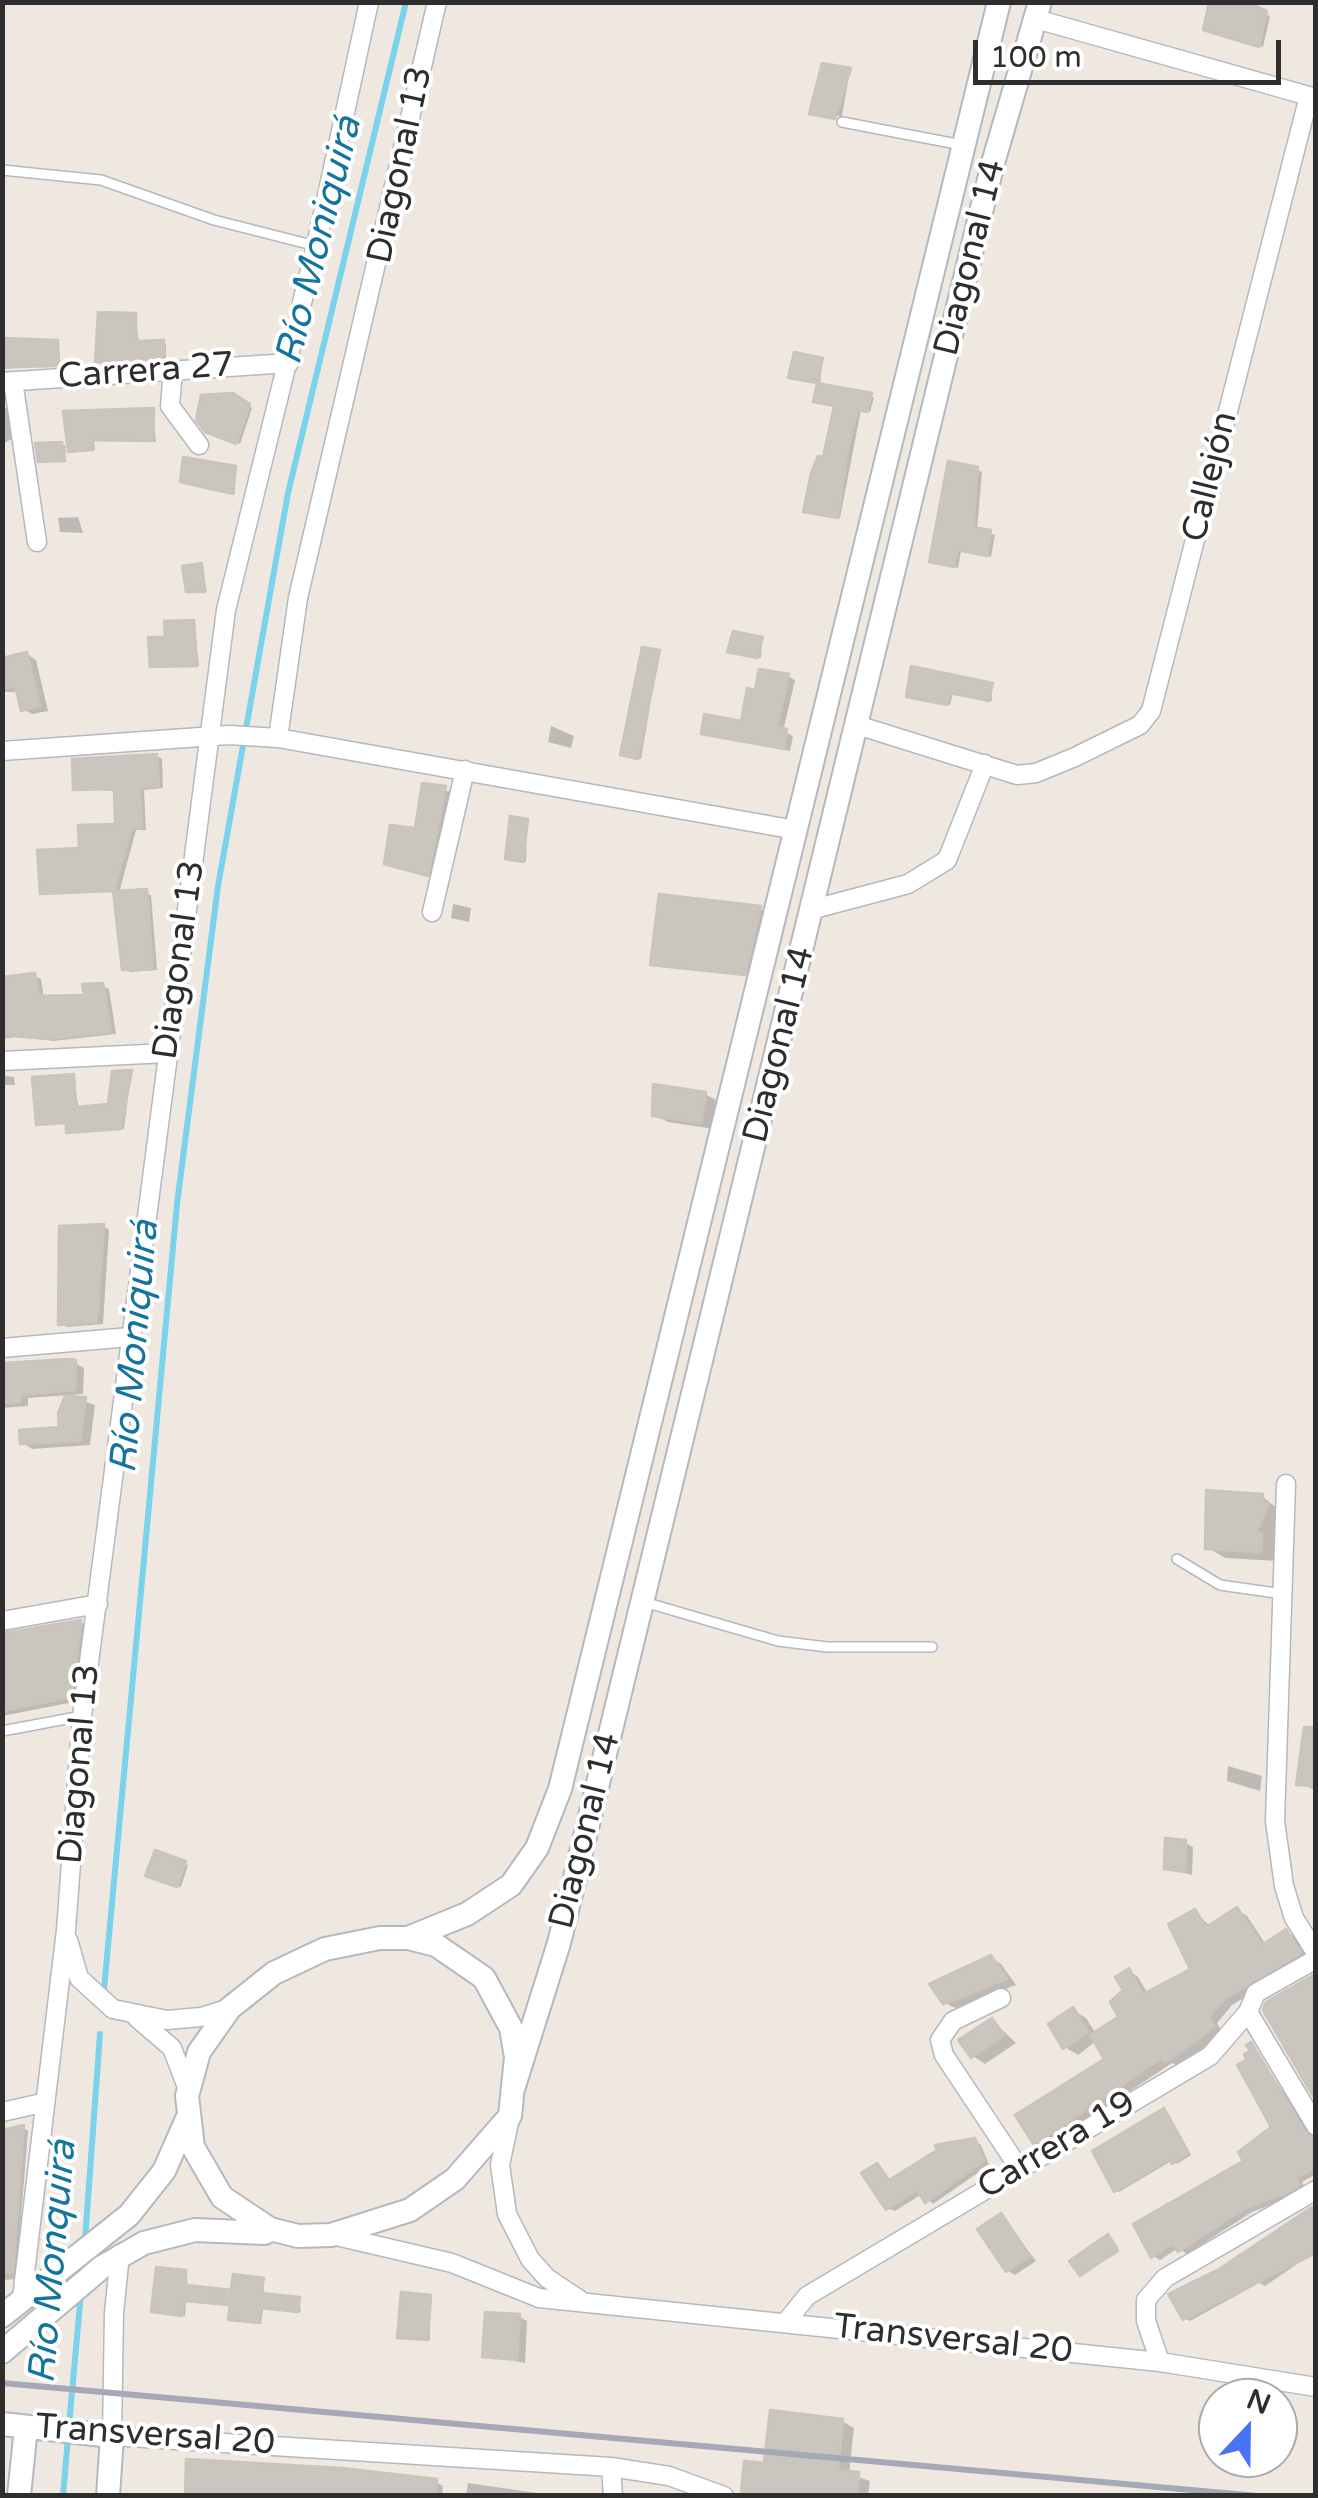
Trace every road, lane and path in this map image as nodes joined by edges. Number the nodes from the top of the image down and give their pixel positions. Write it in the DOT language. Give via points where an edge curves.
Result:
graph roads {
  1 [pos="369,2"];
  2 [pos="437,2"];
  3 [pos="1000,2"];
  4 [pos="1038,11"];
  5 [pos="1312,97"];
  6 [pos="842,122"];
  7 [pos="964,145"];
  8 [pos="2,170"];
  9 [pos="316,246"];
  10 [pos="289,364"];
  11 [pos="173,370"];
  12 [pos="8,382"];
  13 [pos="21,443"];
  14 [pos="199,444"];
  15 [pos="2,450"];
  16 [pos="37,542"];
  17 [pos="857,725"];
  18 [pos="220,737"];
  19 [pos="269,737"];
  20 [pos="2,751"];
  21 [pos="985,764"];
  22 [pos="465,770"];
  23 [pos="796,830"];
  24 [pos="814,909"];
  25 [pos="432,912"];
  26 [pos="166,1052"];
  27 [pos="2,1061"];
  28 [pos="130,1337"];
  29 [pos="2,1348"];
  30 [pos="1286,1484"];
  31 [pos="1177,1559"];
  32 [pos="1283,1594"];
  33 [pos="642,1602"];
  34 [pos="98,1604"];
  35 [pos="2,1621"];
  36 [pos="932,1647"];
  37 [pos="82,1716"];
  38 [pos="2,1731"];
  39 [pos="66,1930"];
  40 [pos="408,1938"];
  41 [pos="1316,1956"];
  42 [pos="1001,1998"];
  43 [pos="230,2008"];
  44 [pos="1248,2012"];
  45 [pos="128,2013"];
  46 [pos="514,2086"];
  47 [pos="42,2102"];
  48 [pos="187,2107"];
  49 [pos="2,2112"];
  50 [pos="510,2116"];
  51 [pos="1316,2126"];
  52 [pos="1019,2168"];
  53 [pos="1316,2190"];
  54 [pos="330,2235"];
  55 [pos="298,2236"];
  56 [pos="111,2260"];
  57 [pos="22,2298"];
  58 [pos="590,2305"];
  59 [pos="2,2316"];
  60 [pos="786,2322"];
  61 [pos="2,2352"];
  62 [pos="1160,2362"];
  63 [pos="1316,2387"];
  64 [pos="23,2427"];
  65 [pos="105,2435"];
  66 [pos="611,2467"];
  67 [pos="19,2496"];
  68 [pos="108,2496"];
  69 [pos="613,2496"];
  70 [pos="724,2496"];
  1 -- 9 [label="street, Diagonal 13"];
  2 -- 19 [label="street, Diagonal 13"];
  3 -- 7 [label="street, Diagonal 14"];
  4 -- 5 [label="street"];
  4 -- 17 [label="street, Diagonal 14" via="993,163"];
  5 -- 21 [label="street, Callejón" via="1151,711 1140,724 1036,774"];
  6 -- 7 [label="lane"];
  7 -- 23 [label="street, Diagonal 14"];
  8 -- 9 [label="lane" via="101,180 214,220"];
  9 -- 10 [label="street, Diagonal 13"];
  10 -- 11 [label="street, Carrera 27"];
  10 -- 18 [label="street, Diagonal 13" via="226,610"];
  11 -- 12 [label="street, Carrera 27"];
  11 -- 14 [label="street" via="170,406"];
  12 -- 13 [label="street"];
  13 -- 15 [label="street"];
  13 -- 16 [label="street"];
  17 -- 21 [label="street"];
  17 -- 24 [label="street, Diagonal 14"];
  18 -- 19 [label="street"];
  18 -- 20 [label="street"];
  18 -- 26 [label="street, Diagonal 13"];
  19 -- 22 [label="street"];
  21 -- 24 [label="street" via="947,860 908,884"];
  22 -- 23 [label="street"];
  22 -- 25 [label="street"];
  23 -- 40 [label="street, Diagonal 14" via="560,1789 537,1848 510,1885 467,1914"];
  24 -- 33 [label="street, Diagonal 14"];
  26 -- 27 [label="street"];
  26 -- 28 [label="street, Diagonal 13"];
  28 -- 29 [label="street"];
  28 -- 34 [label="street, Diagonal 13"];
  30 -- 32 [label="street"];
  31 -- 32 [label="lane" via="1220,1585"];
  32 -- 41 [label="street" via="1276,1821 1284,1886"];
  33 -- 36 [label="lane" via="778,1641"];
  33 -- 46 [label="street, Diagonal 14" via="547,1988"];
  34 -- 35 [label="street"];
  34 -- 37 [label="street, Diagonal 13"];
  37 -- 38 [label="lane"];
  37 -- 39 [label="street, Diagonal 13"];
  39 -- 45 [label="street, Diagonal 13" via="73,1964 88,1990"];
  39 -- 47 [label="street, Diagonal 13"];
  40 -- 43 [label="street" via="324,1949 274,1973"];
  40 -- 46 [label="street" via="462,1959 484,1978 511,2028"];
  41 -- 44 [label="street, Carrera 19" via="1256,1993"];
  42 -- 52 [label="street" via="954,2020 940,2040"];
  43 -- 45 [label="street, Diagonal 13" via="184,2019"];
  43 -- 48 [label="street" via="199,2052"];
  44 -- 51 [label="street"];
  44 -- 52 [label="street, Carrera 19" via="1210,2056"];
  45 -- 48 [label="street, Diagonal 13" via="172,2048 187,2079"];
  46 -- 50 [label="street"];
  47 -- 49 [label="street"];
  47 -- 57 [label="street, Diagonal 13"];
  48 -- 55 [label="street" via="199,2160 222,2197 270,2229"];
  48 -- 57 [label="street" via="153,2186 98,2242"];
  50 -- 54 [label="street" via="433,2196 384,2222"];
  50 -- 58 [label="street, Transversal 20" via="500,2164 511,2226 547,2278"];
  52 -- 60 [label="street, Carrera 19" via="807,2296"];
  53 -- 62 [label="street" via="1165,2278 1146,2300"];
  54 -- 55 [label="street"];
  54 -- 58 [label="street, Transversal 20" via="452,2263 540,2298"];
  55 -- 56 [label="street" via="194,2230"];
  56 -- 61 [label="street"];
  56 -- 65 [label="street"];
  57 -- 59 [label="street"];
  58 -- 60 [label="street, Transversal 20"];
  60 -- 62 [label="street, Transversal 20"];
  62 -- 63 [label="street, Transversal 20"];
  64 -- 65 [label="street, Transversal 20"];
  64 -- 67 [label="street"];
  65 -- 66 [label="street, Transversal 20"];
  65 -- 68 [label="street"];
  66 -- 69 [label="street"];
  66 -- 70 [label="street, Transversal 20" via="668,2476"];
}
